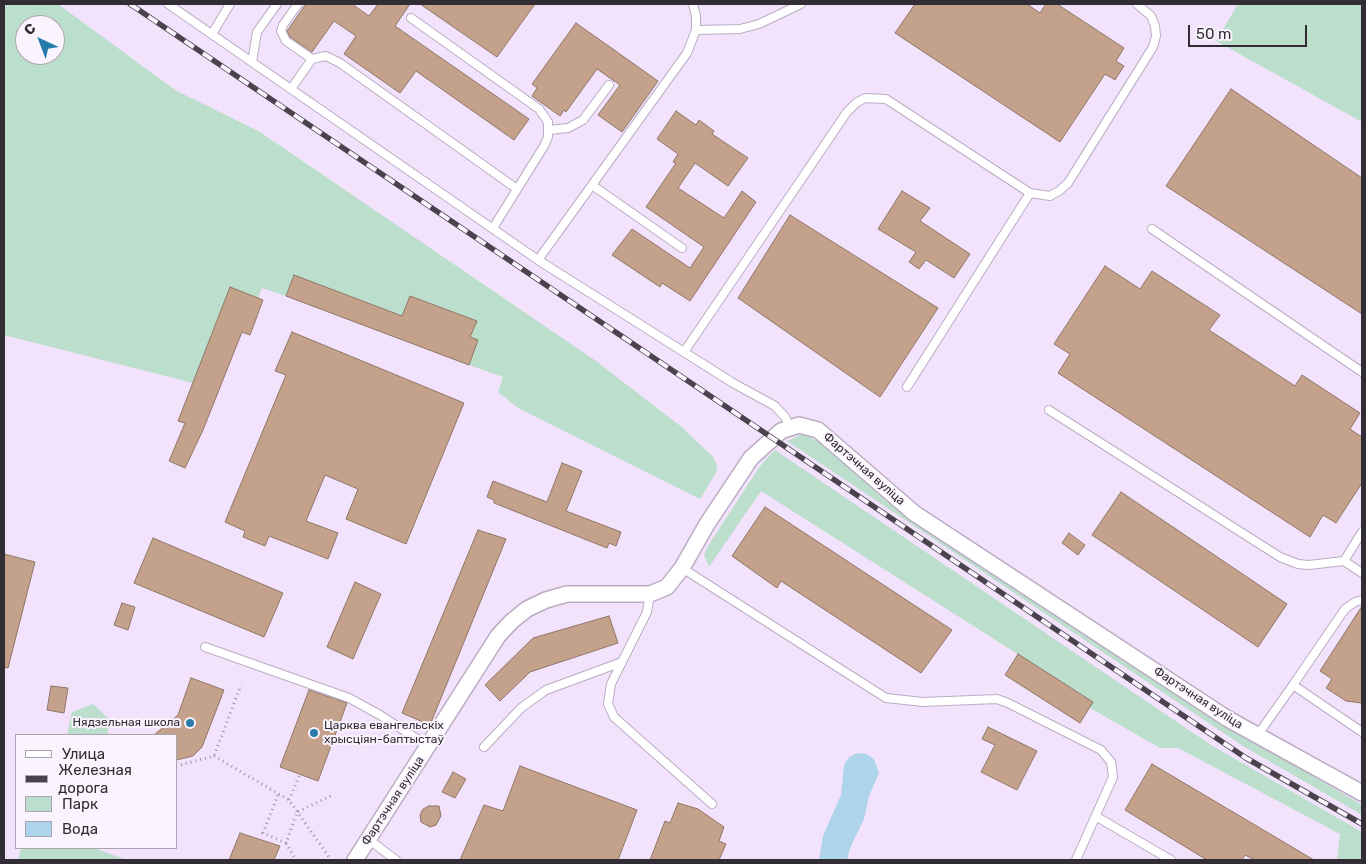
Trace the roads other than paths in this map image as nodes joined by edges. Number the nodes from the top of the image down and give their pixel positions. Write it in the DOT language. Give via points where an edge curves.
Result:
graph roads {
  1 [pos="168,4"];
  2 [pos="230,4"];
  3 [pos="277,4"];
  4 [pos="298,4"];
  5 [pos="693,4"];
  6 [pos="801,4"];
  7 [pos="1137,4"];
  8 [pos="412,18"];
  9 [pos="696,30"];
  10 [pos="212,34"];
  11 [pos="312,59"];
  12 [pos="252,62"];
  13 [pos="609,85"];
  14 [pos="291,89"];
  15 [pos="549,130"];
  16 [pos="592,185"];
  17 [pos="517,190"];
  18 [pos="1030,193"];
  19 [pos="493,228"];
  20 [pos="1152,228"];
  21 [pos="682,248"];
  22 [pos="538,260"];
  23 [pos="684,352"];
  24 [pos="1362,372"];
  25 [pos="907,388"];
  26 [pos="1049,410"];
  27 [pos="790,426"];
  28 [pos="1362,532"];
  29 [pos="1344,561"];
  30 [pos="682,568"];
  31 [pos="1362,573"];
  32 [pos="650,594"];
  33 [pos="1362,600"];
  34 [pos="206,647"];
  35 [pos="622,662"];
  36 [pos="1293,685"];
  37 [pos="1362,732"];
  38 [pos="1256,736"];
  39 [pos="428,746"];
  40 [pos="484,747"];
  41 [pos="1362,793"];
  42 [pos="712,804"];
  43 [pos="1097,817"];
  44 [pos="368,839"];
  45 [pos="355,860"];
  46 [pos="396,860"];
  47 [pos="1076,860"];
  48 [pos="1170,860"];
  1 -- 10 [label="lane"];
  2 -- 10 [label="lane"];
  3 -- 12 [label="lane" via="257,32"];
  4 -- 11 [label="lane" via="281,31 286,41"];
  5 -- 9 [label="lane"];
  6 -- 9 [label="lane" via="760,24 740,29"];
  7 -- 18 [label="lane" via="1151,16 1155,26 1153,47 1068,184 1050,196"];
  8 -- 15 [label="lane" via="539,109 548,122"];
  9 -- 16 [label="lane" via="686,53"];
  10 -- 12 [label="lane"];
  11 -- 14 [label="lane"];
  11 -- 17 [label="lane" via="326,56 340,63"];
  12 -- 14 [label="lane"];
  13 -- 15 [label="lane" via="583,120 568,128"];
  14 -- 19 [label="lane"];
  15 -- 17 [label="lane" via="544,146"];
  16 -- 21 [label="lane"];
  16 -- 22 [label="lane"];
  17 -- 19 [label="lane"];
  18 -- 23 [label="lane" via="886,99 865,98 848,112"];
  18 -- 25 [label="lane"];
  19 -- 22 [label="lane"];
  20 -- 24 [label="lane"];
  22 -- 23 [label="lane"];
  23 -- 27 [label="lane" via="775,406"];
  26 -- 29 [label="lane" via="1280,558 1309,565"];
  27 -- 30 [label="street, Фартэчная вуліца" via="771,438 751,458"];
  27 -- 38 [label="street, Фартэчная вуліца" via="808,425 818,430 914,512"];
  28 -- 29 [label="lane"];
  29 -- 31 [label="lane"];
  30 -- 32 [label="street, Фартэчная вуліца" via="668,587"];
  30 -- 43 [label="lane" via="886,698 923,702 997,699 1101,750 1112,762 1113,777"];
  32 -- 35 [label="lane" via="647,612"];
  32 -- 39 [label="street, Фартэчная вуліца" via="567,594 527,609 498,636"];
  33 -- 36 [label="lane" via="1345,609"];
  34 -- 39 [label="lane" via="349,698"];
  35 -- 40 [label="lane" via="546,690 521,708"];
  35 -- 42 [label="lane" via="608,691 611,712"];
  36 -- 37 [label="lane"];
  36 -- 38 [label="lane"];
  38 -- 41 [label="street, Фартэчная вуліца"];
  39 -- 44 [label="street, Фартэчная вуліца"];
  43 -- 47 [label="lane"];
  43 -- 48 [label="lane"];
  44 -- 45 [label="street, Фартэчная вуліца"];
  44 -- 46 [label="lane"];
}
